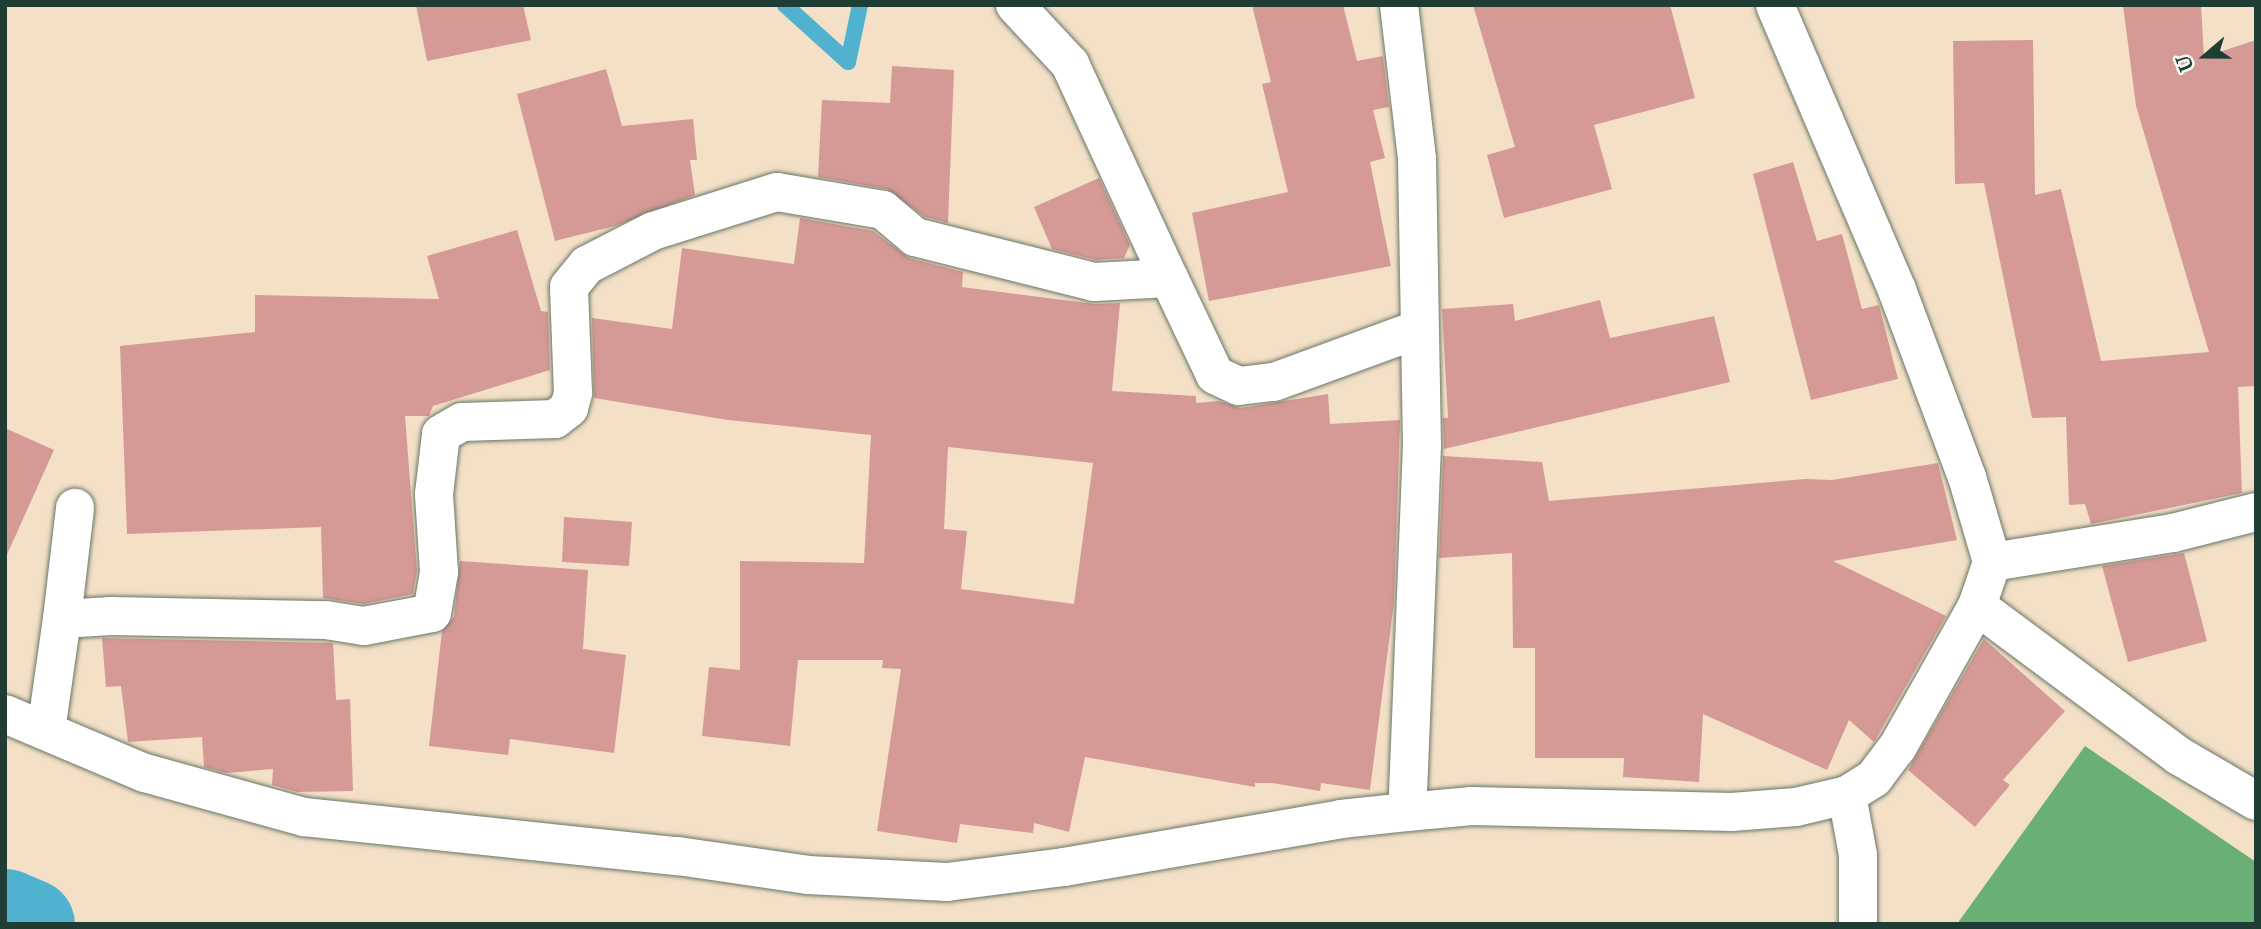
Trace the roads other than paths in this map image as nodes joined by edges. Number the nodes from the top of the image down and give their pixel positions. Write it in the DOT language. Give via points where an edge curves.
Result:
graph roads {
  1 [pos="1015,5"];
  2 [pos="1399,5"];
  3 [pos="1775,5"];
  4 [pos="1169,278"];
  5 [pos="1419,329"];
  6 [pos="75,508"];
  7 [pos="2256,512"];
  8 [pos="1992,562"];
  9 [pos="1977,606"];
  10 [pos="62,619"];
  11 [pos="5,714"];
  12 [pos="46,731"];
  13 [pos="1847,795"];
  14 [pos="2256,801"];
  15 [pos="1407,812"];
  16 [pos="1858,924"];
  1 -- 4 [label="street" via="1070,64"];
  2 -- 5 [label="street" via="1417,159"];
  3 -- 8 [label="street" via="1902,303 1967,477"];
  4 -- 5 [label="street" via="1215,375 1239,386 1274,382"];
  4 -- 10 [label="street" via="1094,282 915,237 883,210 777,192 653,231 586,265 569,287 573,393 569,408 555,419 462,422 441,434 434,494 439,572 432,613 364,626 312,620"];
  5 -- 15 [label="street" via="1420,558"];
  6 -- 10 [label="street"];
  7 -- 8 [label="street" via="2173,533"];
  8 -- 9 [label="street"];
  9 -- 13 [label="street" via="1897,748 1874,778"];
  9 -- 14 [label="street" via="2179,756"];
  10 -- 12 [label="street"];
  11 -- 12 [label="street"];
  12 -- 15 [label="street" via="145,773 304,817 678,856 808,876 947,883"];
  13 -- 15 [label="street" via="1796,807 1732,812 1472,806"];
  13 -- 16 [label="street" via="1858,855"];
}
